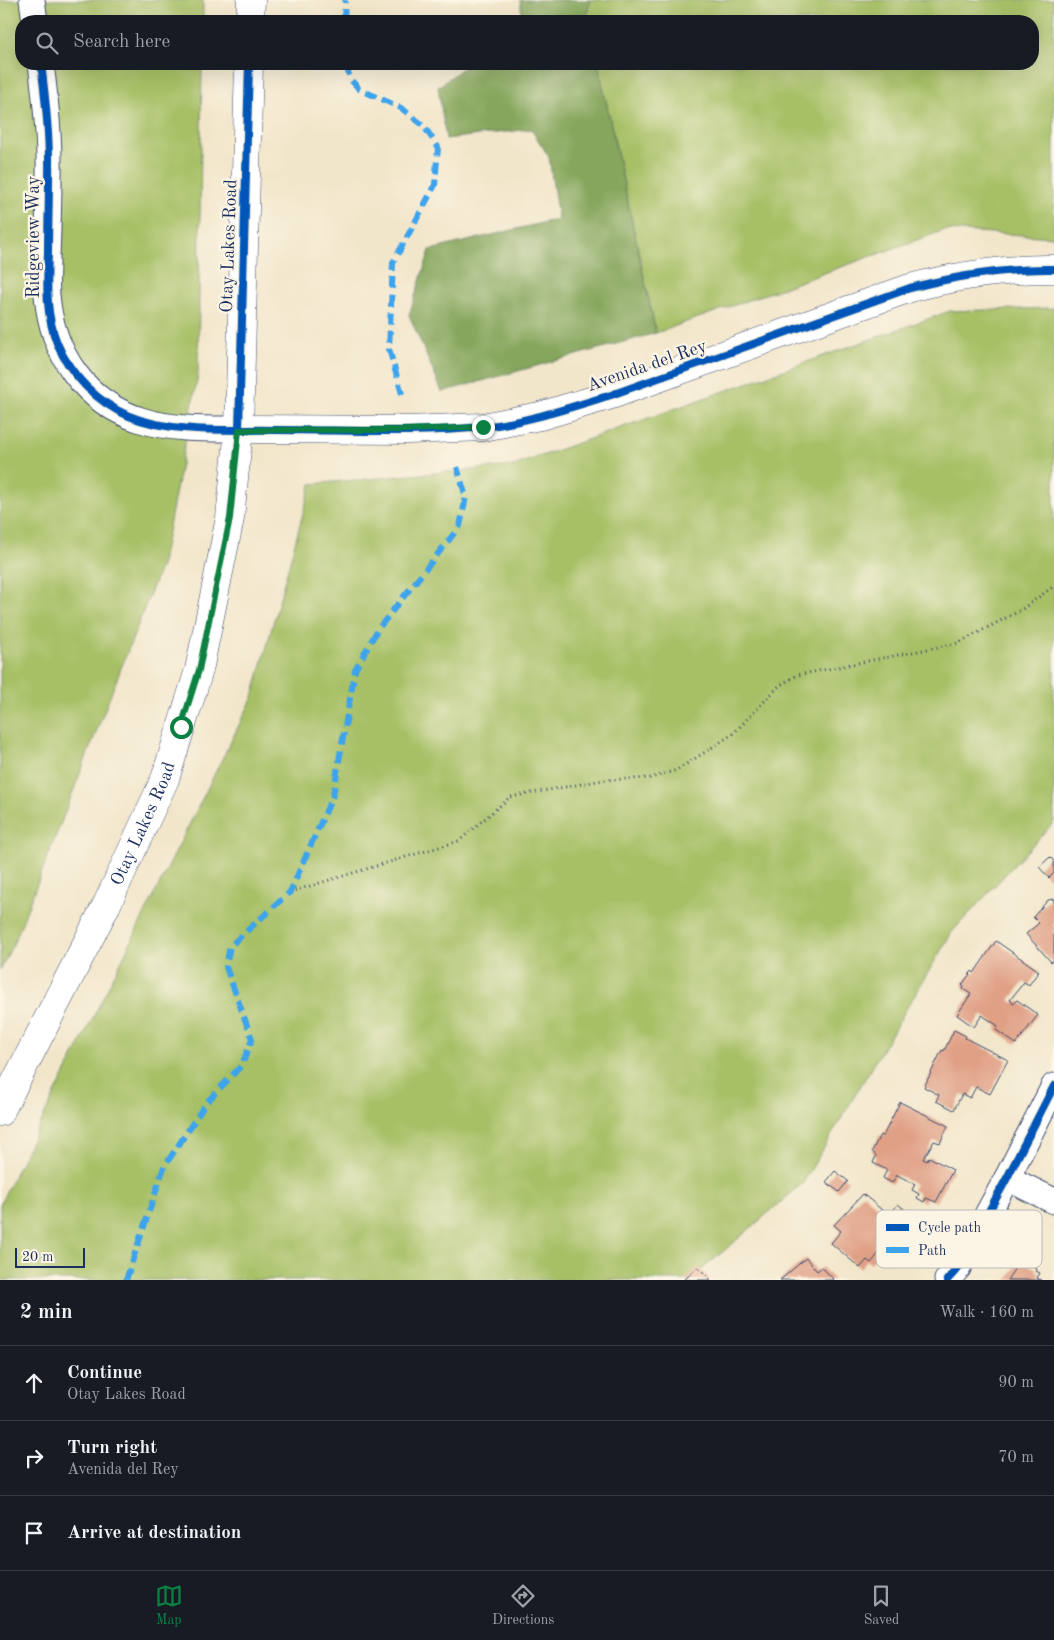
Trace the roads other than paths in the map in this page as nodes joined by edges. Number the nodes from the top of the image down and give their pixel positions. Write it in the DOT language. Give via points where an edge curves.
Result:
graph roads {
  1 [pos="32,0"];
  2 [pos="251,0"];
  3 [pos="34,15"];
  4 [pos="250,15"];
  5 [pos="42,70"];
  6 [pos="249,70"];
  7 [pos="1054,268"];
  8 [pos="239,430"];
  9 [pos="1054,1086"];
  10 [pos="0,1112"];
  11 [pos="1007,1178"];
  12 [pos="1054,1201"];
  13 [pos="990,1210"];
  14 [pos="958,1268"];
  15 [pos="947,1280"];
  1 -- 3 [label="street"];
  2 -- 4 [label="main road"];
  5 -- 8 [label="street, Ridgeview Way" via="48,118 46,293 57,344 84,384 128,416 192,429"];
  6 -- 8 [label="main road, Otay Lakes Road"];
  7 -- 8 [label="main road, Avenida del Rey" via="976,274 910,288 611,395 514,422 446,429"];
  8 -- 10 [label="main road, Otay Lakes Road" via="230,518 199,670 166,779 107,904"];
  9 -- 11 [label="street"];
  11 -- 12 [label="street"];
  11 -- 13 [label="street"];
  14 -- 15 [label="street"];
}
